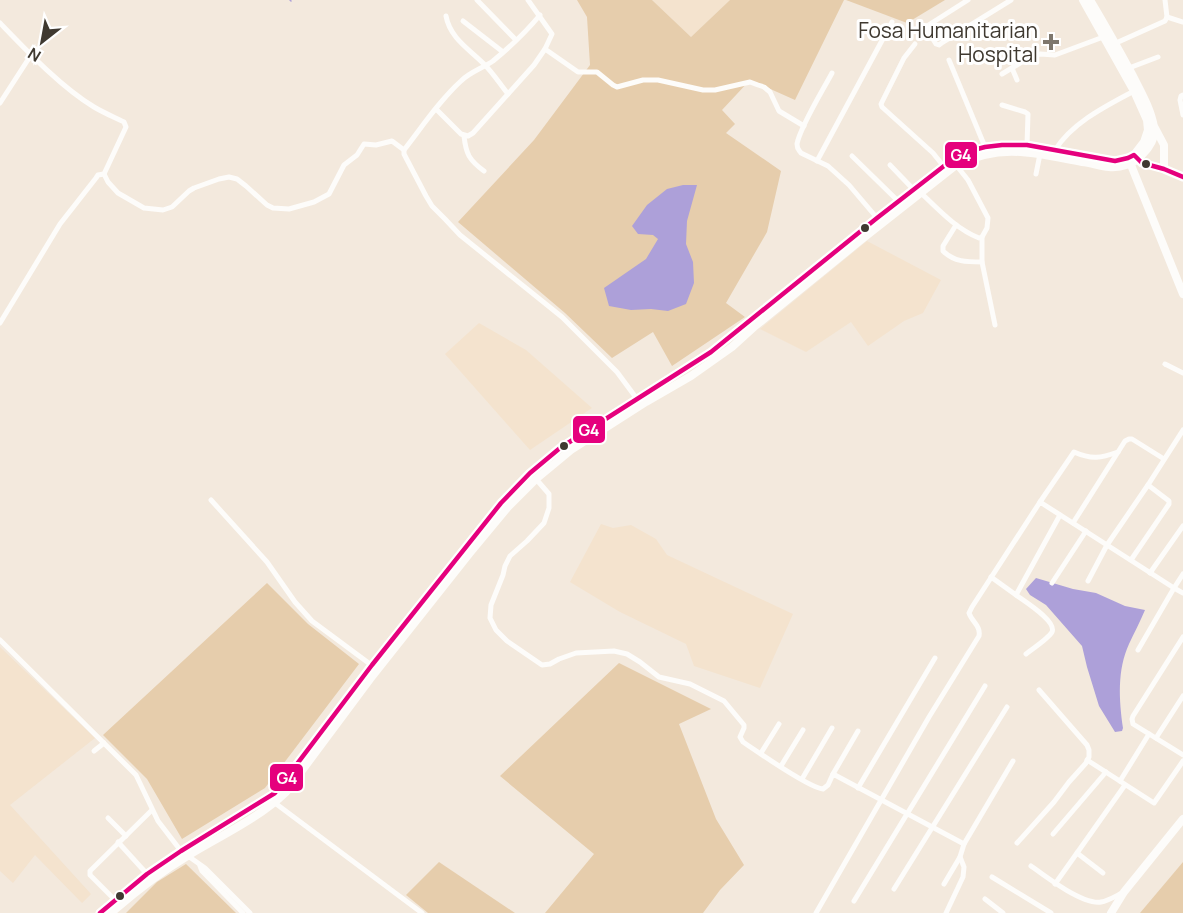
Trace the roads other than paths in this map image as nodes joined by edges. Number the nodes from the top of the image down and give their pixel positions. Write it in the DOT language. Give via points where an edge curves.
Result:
graph roads {
  1 [pos="477,0"];
  2 [pos="528,0"];
  3 [pos="968,0"];
  4 [pos="1011,0"];
  5 [pos="1083,0"];
  6 [pos="1090,0"];
  7 [pos="1165,0"];
  8 [pos="540,15"];
  9 [pos="446,16"];
  10 [pos="1167,17"];
  11 [pos="463,21"];
  12 [pos="892,22"];
  13 [pos="1183,22"];
  14 [pos="0,23"];
  15 [pos="1107,35"];
  16 [pos="516,40"];
  17 [pos="1116,43"];
  18 [pos="915,44"];
  19 [pos="545,49"];
  20 [pos="502,52"];
  21 [pos="31,55"];
  22 [pos="1158,57"];
  23 [pos="949,60"];
  24 [pos="485,66"];
  25 [pos="1012,68"];
  26 [pos="1129,68"];
  27 [pos="832,73"];
  28 [pos="1002,74"];
  29 [pos="1017,80"];
  30 [pos="1134,91"];
  31 [pos="508,94"];
  32 [pos="1183,95"];
  33 [pos="0,103"];
  34 [pos="1002,105"];
  35 [pos="436,109"];
  36 [pos="1183,115"];
  37 [pos="804,126"];
  38 [pos="1155,128"];
  39 [pos="464,136"];
  40 [pos="1026,145"];
  41 [pos="985,147"];
  42 [pos="404,150"];
  43 [pos="1055,150"];
  44 [pos="1040,154"];
  45 [pos="852,156"];
  46 [pos="1133,159"];
  47 [pos="817,161"];
  48 [pos="890,165"];
  49 [pos="956,165"];
  50 [pos="945,169"];
  51 [pos="1164,169"];
  52 [pos="484,171"];
  53 [pos="104,174"];
  54 [pos="1036,174"];
  55 [pos="1183,177"];
  56 [pos="917,191"];
  57 [pos="898,201"];
  58 [pos="877,218"];
  59 [pos="956,225"];
  60 [pos="982,237"];
  61 [pos="982,262"];
  62 [pos="795,289"];
  63 [pos="1183,294"];
  64 [pos="0,323"];
  65 [pos="994,325"];
  66 [pos="1165,364"];
  67 [pos="1183,373"];
  68 [pos="637,399"];
  69 [pos="1183,430"];
  70 [pos="1118,452"];
  71 [pos="1164,459"];
  72 [pos="536,479"];
  73 [pos="1148,485"];
  74 [pos="211,500"];
  75 [pos="1040,502"];
  76 [pos="1060,515"];
  77 [pos="1073,523"];
  78 [pos="1183,526"];
  79 [pos="1086,531"];
  80 [pos="1107,545"];
  81 [pos="1131,560"];
  82 [pos="1150,573"];
  83 [pos="1183,574"];
  84 [pos="991,577"];
  85 [pos="1088,581"];
  86 [pos="1052,584"];
  87 [pos="1174,588"];
  88 [pos="1183,593"];
  89 [pos="1016,595"];
  90 [pos="1183,637"];
  91 [pos="0,640"];
  92 [pos="1138,650"];
  93 [pos="1026,654"];
  94 [pos="935,658"];
  95 [pos="374,667"];
  96 [pos="985,686"];
  97 [pos="1039,690"];
  98 [pos="1183,696"];
  99 [pos="1007,707"];
  100 [pos="779,724"];
  101 [pos="832,728"];
  102 [pos="803,730"];
  103 [pos="858,731"];
  104 [pos="1149,734"];
  105 [pos="1156,738"];
  106 [pos="104,743"];
  107 [pos="94,751"];
  108 [pos="1182,752"];
  109 [pos="760,753"];
  110 [pos="1013,760"];
  111 [pos="1087,760"];
  112 [pos="1183,761"];
  113 [pos="781,766"];
  114 [pos="1106,772"];
  115 [pos="833,774"];
  116 [pos="802,780"];
  117 [pos="1123,783"];
  118 [pos="858,788"];
  119 [pos="881,800"];
  120 [pos="275,803"];
  121 [pos="152,810"];
  122 [pos="907,815"];
  123 [pos="108,818"];
  124 [pos="1183,819"];
  125 [pos="933,828"];
  126 [pos="1053,834"];
  127 [pos="126,836"];
  128 [pos="118,842"];
  129 [pos="1017,843"];
  130 [pos="964,844"];
  131 [pos="184,853"];
  132 [pos="1077,853"];
  133 [pos="960,857"];
  134 [pos="200,865"];
  135 [pos="1031,866"];
  136 [pos="1103,873"];
  137 [pos="147,874"];
  138 [pos="992,877"];
  139 [pos="944,884"];
  140 [pos="1055,884"];
  141 [pos="894,889"];
  142 [pos="1124,892"];
  143 [pos="984,899"];
  144 [pos="119,900"];
  145 [pos="854,901"];
  146 [pos="100,913"];
  147 [pos="111,913"];
  148 [pos="243,913"];
  149 [pos="250,913"];
  150 [pos="422,913"];
  151 [pos="816,913"];
  152 [pos="946,913"];
  153 [pos="1004,913"];
  154 [pos="1050,913"];
  155 [pos="1111,913"];
  1 -- 16 [label="street"];
  2 -- 8 [label="street"];
  3 -- 4 [label="street" via="927,26 936,44"];
  5 -- 15 [label="main road"];
  6 -- 15 [label="main road"];
  7 -- 10 [label="street"];
  8 -- 16 [label="street"];
  8 -- 19 [label="street" via="552,34"];
  9 -- 24 [label="street" via="452,33"];
  10 -- 13 [label="street"];
  10 -- 17 [label="street" via="1160,24"];
  11 -- 20 [label="street"];
  12 -- 47 [label="street"];
  14 -- 21 [label="street"];
  15 -- 17 [label="main road"];
  15 -- 25 [label="street" via="1055,55 1040,54"];
  15 -- 30 [label="main road"];
  16 -- 20 [label="street"];
  17 -- 26 [label="main road"];
  18 -- 50 [label="street" via="881,104"];
  19 -- 31 [label="street"];
  19 -- 37 [label="street" via="578,72 597,72 617,87 658,80 715,90 750,82 764,87 779,111"];
  20 -- 24 [label="street"];
  21 -- 33 [label="street"];
  21 -- 53 [label="street" via="81,98 125,124"];
  22 -- 26 [label="street"];
  23 -- 41 [label="street"];
  24 -- 31 [label="street"];
  24 -- 35 [label="street" via="463,79"];
  25 -- 28 [label="street"];
  25 -- 29 [label="street"];
  26 -- 38 [label="main road"];
  27 -- 37 [label="street"];
  30 -- 43 [label="street" via="1073,129"];
  30 -- 46 [label="main road" via="1148,130"];
  31 -- 39 [label="street" via="473,133"];
  32 -- 36 [label="street"];
  34 -- 40 [label="street" via="1028,114"];
  35 -- 39 [label="street"];
  35 -- 42 [label="street"];
  37 -- 47 [label="street" via="798,149"];
  38 -- 46 [label="main road" via="1149,148"];
  38 -- 51 [label="main road" via="1164,145"];
  39 -- 52 [label="street" via="466,153"];
  40 -- 41 [label="main road"];
  40 -- 43 [label="main road"];
  41 -- 50 [label="main road" via="966,152"];
  42 -- 53 [label="street" via="392,141 364,144 344,165 329,194 289,209 267,205 237,179 229,177 189,191 172,207 144,208 118,193"];
  42 -- 68 [label="street" via="432,206 460,235 562,317 617,372"];
  43 -- 46 [label="main road" via="1115,161"];
  44 -- 46 [label="main road" via="1111,167"];
  44 -- 49 [label="main road" via="989,153"];
  44 -- 54 [label="street"];
  45 -- 57 [label="street"];
  46 -- 51 [label="street"];
  46 -- 63 [label="main road"];
  47 -- 58 [label="street" via="849,185"];
  48 -- 56 [label="street"];
  49 -- 50 [label="main road"];
  49 -- 60 [label="street" via="988,218"];
  50 -- 56 [label="main road"];
  51 -- 55 [label="street"];
  53 -- 64 [label="street" via="96,178 60,224"];
  56 -- 57 [label="main road"];
  56 -- 59 [label="street"];
  56 -- 62 [label="main road"];
  57 -- 58 [label="main road"];
  58 -- 62 [label="main road"];
  59 -- 60 [label="street"];
  59 -- 61 [label="street" via="943,251 954,260"];
  60 -- 61 [label="street"];
  61 -- 65 [label="street"];
  62 -- 68 [label="main road" via="711,352"];
  62 -- 72 [label="main road" via="732,347 571,450"];
  66 -- 67 [label="street"];
  68 -- 95 [label="main road" via="530,473 501,503"];
  69 -- 71 [label="street"];
  70 -- 71 [label="street" via="1125,441 1132,439"];
  70 -- 75 [label="street" via="1096,458 1074,452"];
  70 -- 77 [label="street"];
  71 -- 73 [label="street"];
  72 -- 95 [label="main road"];
  72 -- 109 [label="street" via="549,495 548,513 540,528 507,562 491,605 490,618 496,630 542,665 576,653 627,654 659,677 690,684 724,701 744,725 741,741"];
  73 -- 80 [label="street"];
  73 -- 81 [label="street" via="1169,504"];
  74 -- 95 [label="street" via="267,562 312,621"];
  75 -- 76 [label="street"];
  75 -- 84 [label="street"];
  76 -- 77 [label="street"];
  76 -- 89 [label="street"];
  77 -- 79 [label="street"];
  78 -- 82 [label="street"];
  79 -- 80 [label="street"];
  79 -- 86 [label="street"];
  80 -- 81 [label="street"];
  80 -- 85 [label="street"];
  81 -- 82 [label="street"];
  82 -- 87 [label="street"];
  83 -- 87 [label="street"];
  84 -- 89 [label="street"];
  84 -- 119 [label="street" via="969,613 979,628 979,636"];
  87 -- 88 [label="street"];
  87 -- 92 [label="street"];
  89 -- 93 [label="street" via="1049,621 1052,628"];
  90 -- 104 [label="street" via="1132,716 1133,724"];
  91 -- 106 [label="street"];
  94 -- 118 [label="street"];
  95 -- 120 [label="main road"];
  95 -- 131 [label="main road" via="275,793"];
  96 -- 122 [label="street"];
  97 -- 111 [label="street" via="1087,745"];
  98 -- 105 [label="street"];
  99 -- 125 [label="street"];
  100 -- 109 [label="street"];
  101 -- 116 [label="street"];
  102 -- 113 [label="street"];
  103 -- 115 [label="street"];
  104 -- 105 [label="street"];
  104 -- 117 [label="street"];
  105 -- 108 [label="street"];
  106 -- 107 [label="street"];
  106 -- 121 [label="street" via="136,775"];
  109 -- 113 [label="street"];
  110 -- 130 [label="street"];
  111 -- 114 [label="street"];
  111 -- 129 [label="street"];
  112 -- 117 [label="street" via="1154,803"];
  113 -- 116 [label="street"];
  114 -- 117 [label="street"];
  114 -- 126 [label="street"];
  115 -- 116 [label="street" via="824,789"];
  115 -- 118 [label="street"];
  117 -- 132 [label="street"];
  118 -- 119 [label="street"];
  119 -- 122 [label="street"];
  119 -- 151 [label="street"];
  120 -- 131 [label="main road"];
  120 -- 150 [label="street"];
  121 -- 127 [label="street"];
  121 -- 131 [label="street"];
  122 -- 125 [label="street"];
  122 -- 145 [label="street"];
  123 -- 127 [label="street"];
  124 -- 142 [label="main road"];
  125 -- 130 [label="street"];
  125 -- 141 [label="street"];
  127 -- 128 [label="street"];
  128 -- 137 [label="street"];
  128 -- 144 [label="street" via="89,873"];
  130 -- 133 [label="street"];
  131 -- 134 [label="street"];
  131 -- 137 [label="main road"];
  131 -- 144 [label="main road"];
  132 -- 136 [label="street"];
  132 -- 140 [label="street"];
  133 -- 139 [label="street"];
  133 -- 152 [label="street" via="963,877"];
  134 -- 148 [label="street"];
  134 -- 149 [label="street"];
  135 -- 140 [label="street"];
  137 -- 144 [label="main road"];
  138 -- 154 [label="street"];
  140 -- 142 [label="street" via="1091,902 1102,902"];
  142 -- 155 [label="main road"];
  143 -- 153 [label="street"];
  144 -- 146 [label="main road"];
  144 -- 147 [label="main road"];
}
